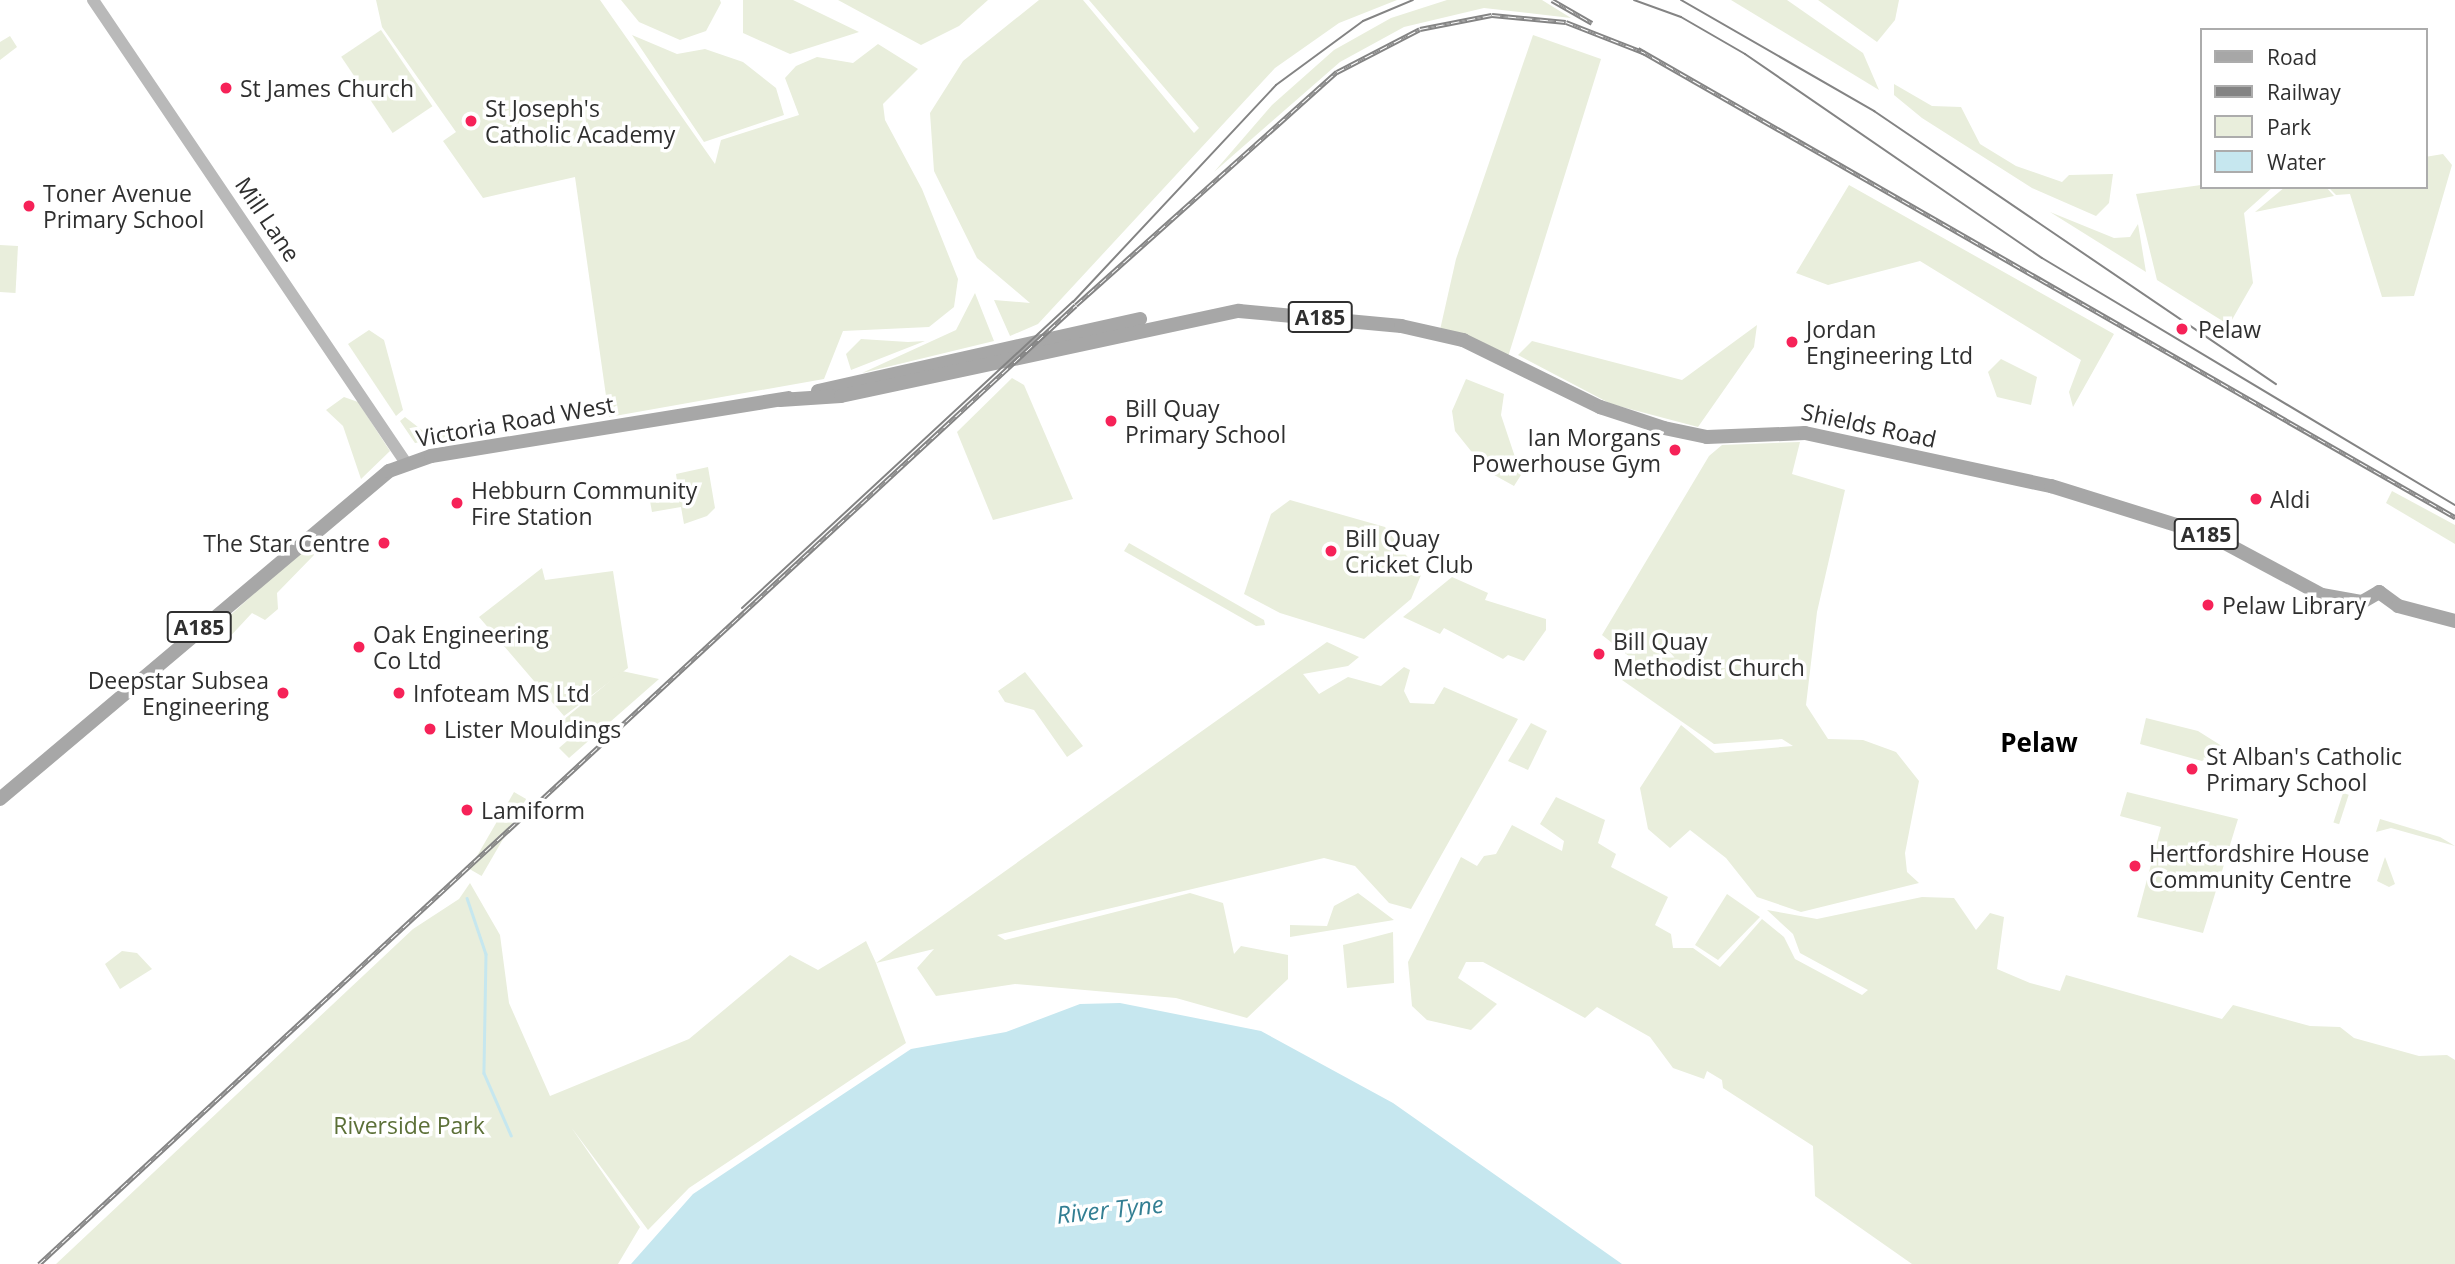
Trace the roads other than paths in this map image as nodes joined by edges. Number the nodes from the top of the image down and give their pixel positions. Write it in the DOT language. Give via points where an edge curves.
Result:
graph roads {
  1 [pos="93,0"];
  2 [pos="1149,321"];
  3 [pos="979,361"];
  4 [pos="406,463"];
  5 [pos="2455,621"];
  6 [pos="0,799"];
  1 -- 4 [label="main road, Mill Lane"];
  2 -- 3 [label="main road, A185" via="1047,352"];
  2 -- 3 [label="main road, A185" via="1003,348"];
  2 -- 5 [label="main road, Shields Road / A185" via="1283,312 1448,335 1600,407 1664,428 1707,437 1805,433 2051,486 2213,537 2322,595 2351,602 2379,598"];
  3 -- 4 [label="main road, Victoria Road West / A185" via="780,400"];
  4 -- 6 [label="main road, Victoria Road West / A185" via="321,523"];
}
